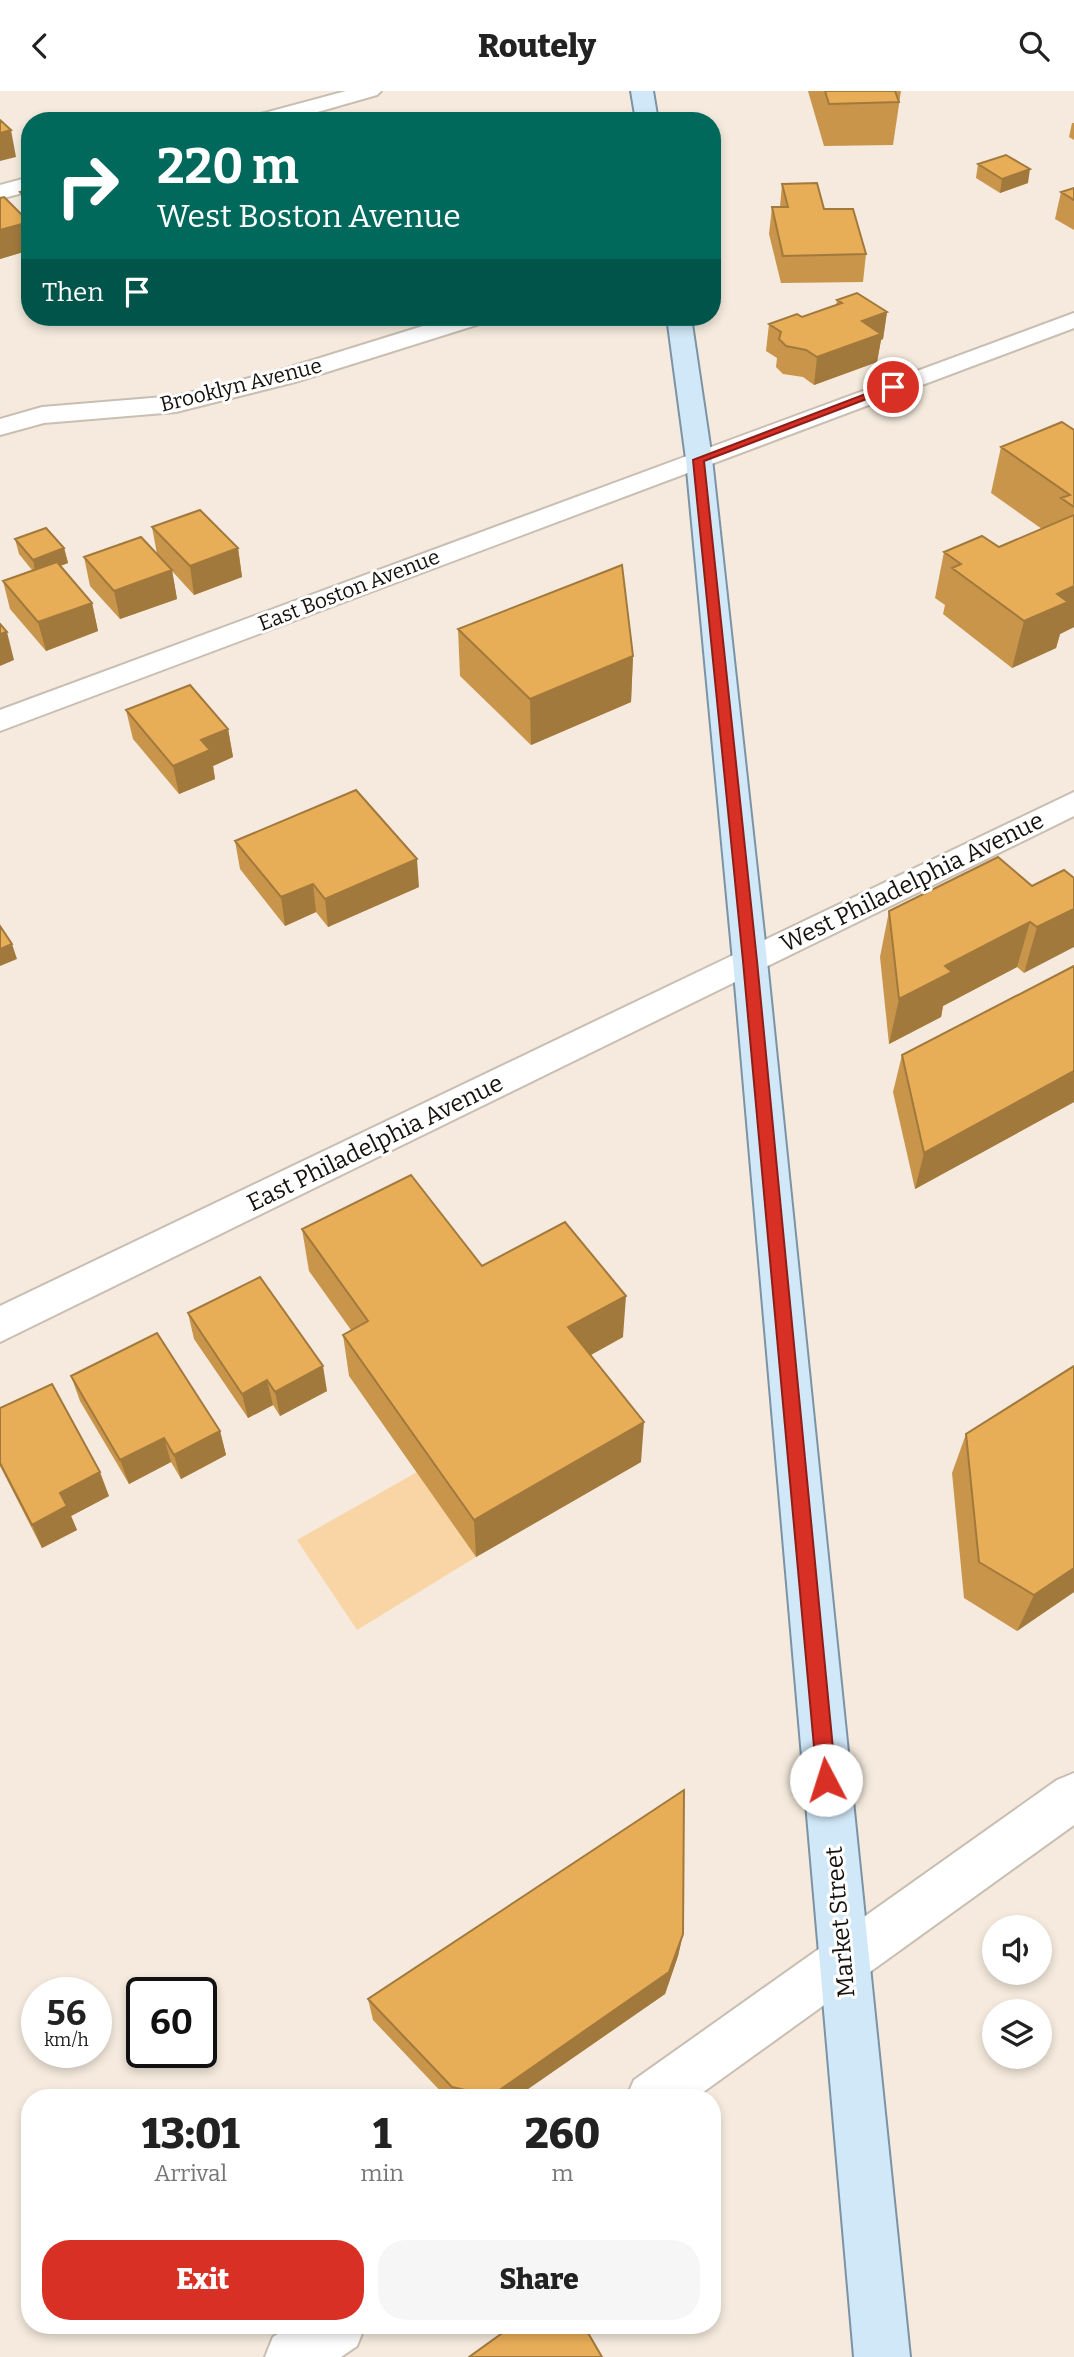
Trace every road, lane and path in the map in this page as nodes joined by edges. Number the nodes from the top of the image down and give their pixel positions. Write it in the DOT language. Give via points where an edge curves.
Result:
graph roads {
  1 [pos="370,91"];
  2 [pos="642,91"];
  3 [pos="294,112"];
  4 [pos="646,112"];
  5 [pos="21,186"];
  6 [pos="0,192"];
  7 [pos="1074,320"];
  8 [pos="448,326"];
  9 [pos="679,326"];
  10 [pos="0,427"];
  11 [pos="699,460"];
  12 [pos="0,721"];
  13 [pos="1074,803"];
  14 [pos="750,961"];
  15 [pos="0,1325"];
  16 [pos="1074,1796"];
  17 [pos="844,1961"];
  18 [pos="665,2089"];
  19 [pos="326,2334"];
  20 [pos="293,2357"];
  21 [pos="882,2357"];
  1 -- 3 [label="street"];
  2 -- 4 [label="main road"];
  5 -- 6 [label="street"];
  7 -- 11 [label="street, East Boston Avenue"];
  8 -- 10 [label="street, Brooklyn Avenue" via="286,377 176,404 42,415"];
  9 -- 11 [label="main road, Market Street"];
  11 -- 12 [label="street, East Boston Avenue"];
  11 -- 14 [label="main road, Market Street"];
  13 -- 14 [label="street, West Philadelphia Avenue"];
  14 -- 15 [label="street, East Philadelphia Avenue"];
  14 -- 17 [label="main road, Market Street"];
  16 -- 17 [label="street"];
  17 -- 18 [label="street"];
  17 -- 21 [label="main road, Market Street"];
  19 -- 20 [label="street"];
}
